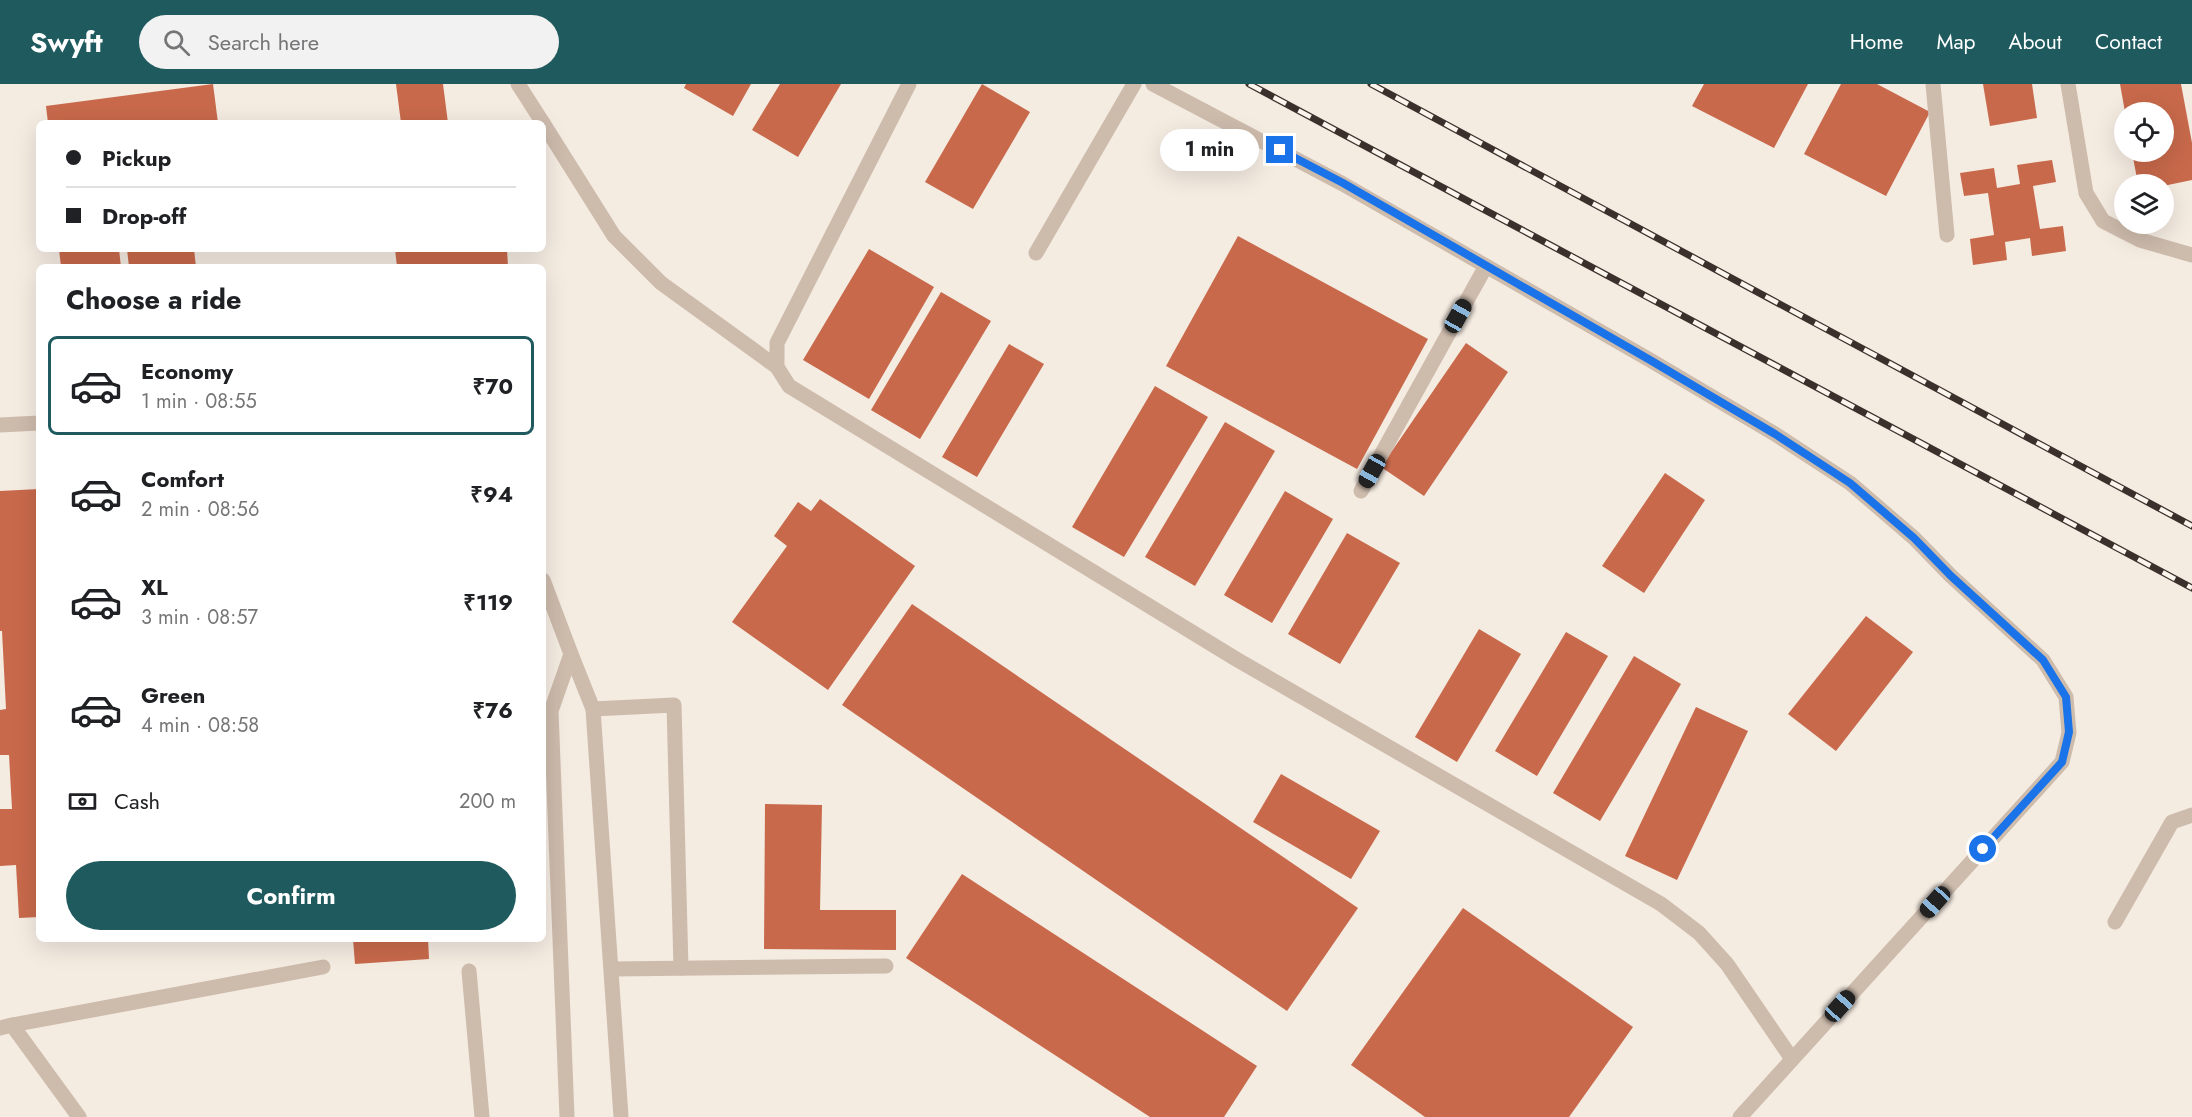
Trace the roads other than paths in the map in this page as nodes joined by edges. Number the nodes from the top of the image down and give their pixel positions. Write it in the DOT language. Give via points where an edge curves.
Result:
graph roads {
  1 [pos="518,84"];
  2 [pos="909,84"];
  3 [pos="1134,84"];
  4 [pos="1153,84"];
  5 [pos="1933,84"];
  6 [pos="2068,84"];
  7 [pos="541,120"];
  8 [pos="546,128"];
  9 [pos="1947,235"];
  10 [pos="1036,253"];
  11 [pos="2192,255"];
  12 [pos="1486,266"];
  13 [pos="777,367"];
  14 [pos="36,423"];
  15 [pos="0,425"];
  16 [pos="1361,491"];
  17 [pos="546,588"];
  18 [pos="571,654"];
  19 [pos="593,709"];
  20 [pos="2192,815"];
  21 [pos="2115,922"];
  22 [pos="886,966"];
  23 [pos="323,967"];
  24 [pos="681,968"];
  25 [pos="612,969"];
  26 [pos="469,971"];
  27 [pos="6,1027"];
  28 [pos="1792,1059"];
  29 [pos="79,1117"];
  30 [pos="482,1117"];
  31 [pos="567,1117"];
  32 [pos="621,1117"];
  33 [pos="1740,1117"];
  1 -- 7 [label="street"];
  2 -- 13 [label="street" via="777,343"];
  3 -- 10 [label="street"];
  4 -- 12 [label="street" via="1343,183"];
  5 -- 9 [label="street"];
  6 -- 11 [label="street" via="2085,193 2103,221 2140,240"];
  8 -- 13 [label="street" via="614,236 661,283"];
  12 -- 16 [label="street"];
  12 -- 28 [label="street" via="1775,434 1850,483 2043,660 2066,697 2069,732 2062,762"];
  13 -- 28 [label="street" via="789,386 1226,653 1661,904 1700,933 1727,964"];
  14 -- 15 [label="street"];
  17 -- 18 [label="street"];
  18 -- 19 [label="street"];
  18 -- 31 [label="street" via="550,711"];
  19 -- 24 [label="street" via="674,705"];
  19 -- 25 [label="street"];
  20 -- 21 [label="street" via="2172,822"];
  22 -- 24 [label="street"];
  23 -- 27 [label="street"];
  24 -- 25 [label="street"];
  25 -- 32 [label="street"];
  26 -- 30 [label="street"];
  27 -- 29 [label="street"];
  28 -- 33 [label="street"];
}
